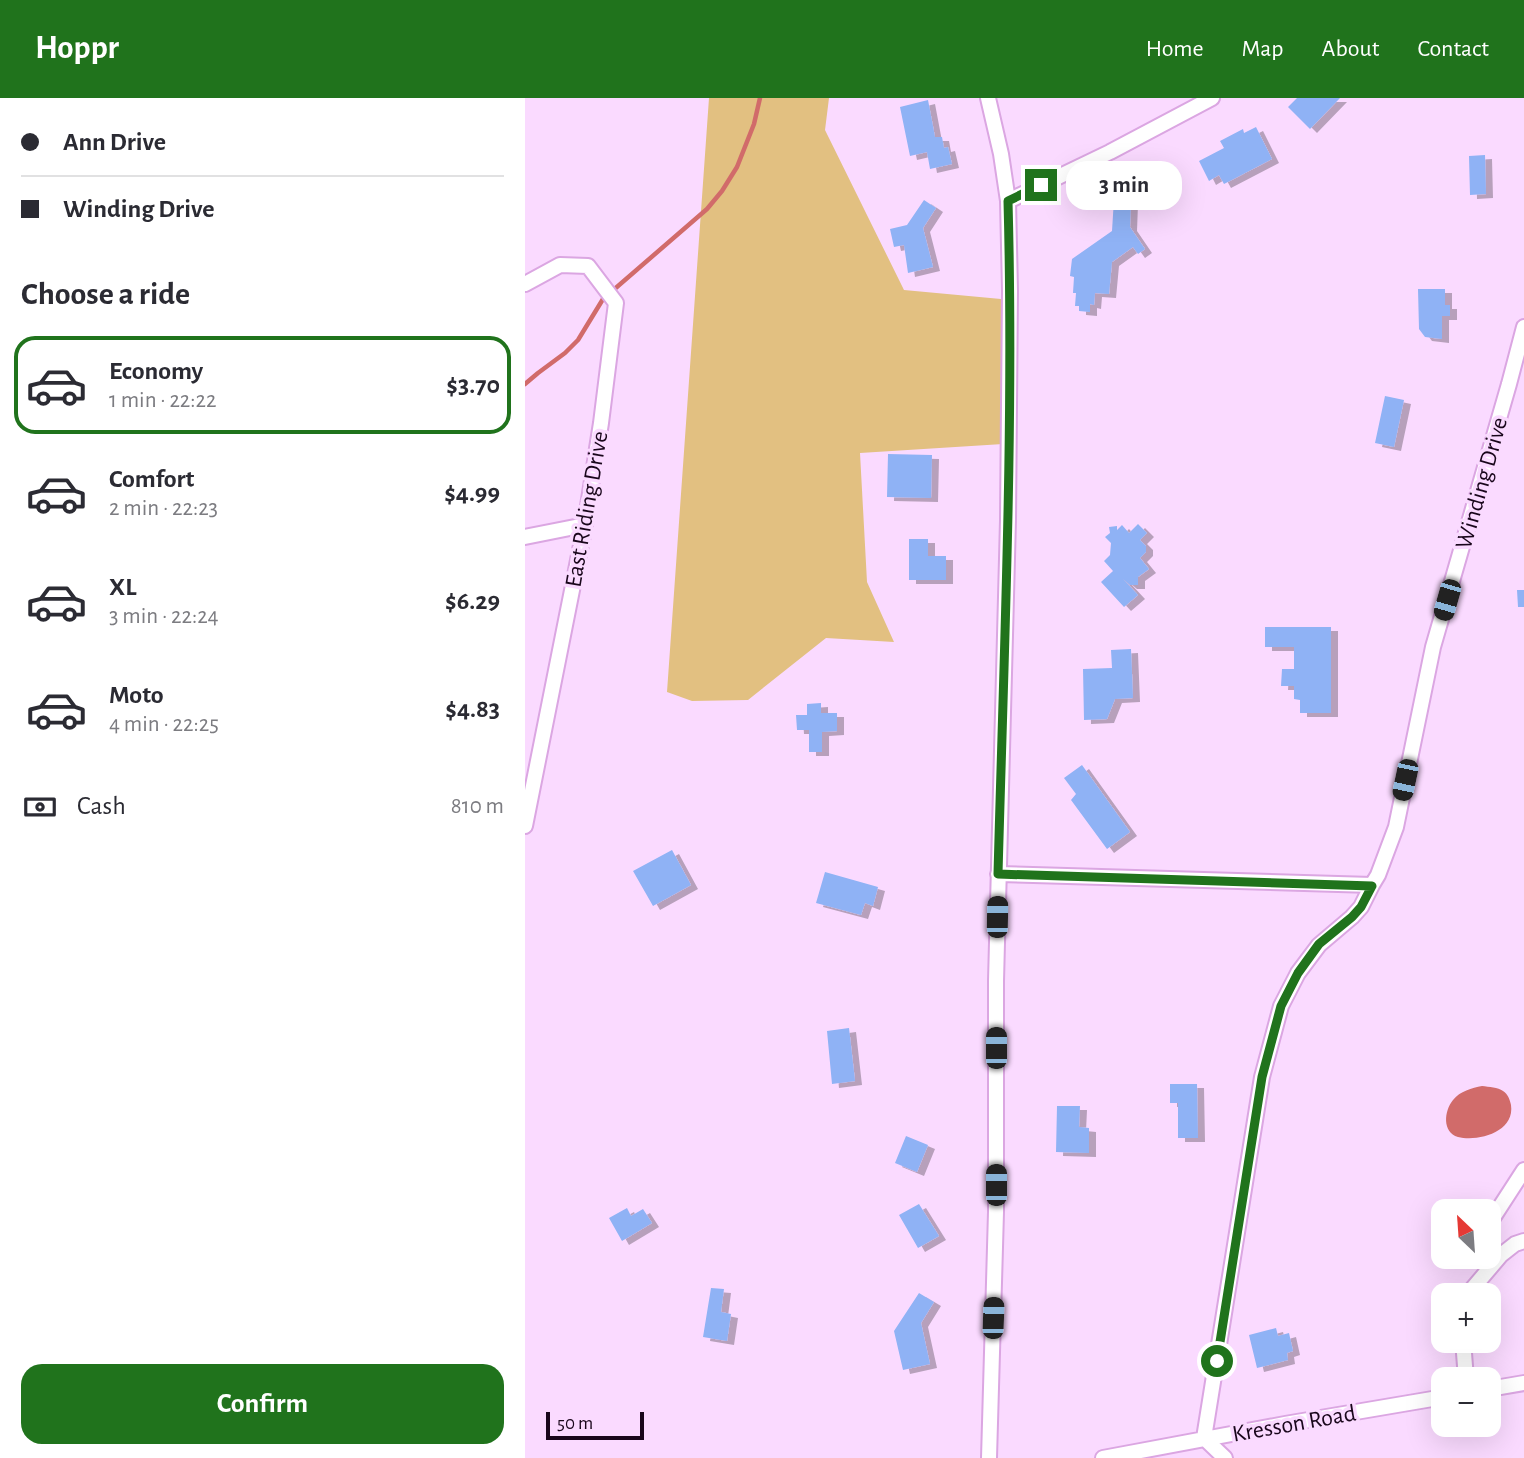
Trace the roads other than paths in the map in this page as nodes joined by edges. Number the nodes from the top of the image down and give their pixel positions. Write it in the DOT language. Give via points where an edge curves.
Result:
graph roads {
  1 [pos="988,98"];
  2 [pos="1212,98"];
  3 [pos="1008,201"];
  4 [pos="525,284"];
  5 [pos="1524,327"];
  6 [pos="585,525"];
  7 [pos="525,537"];
  8 [pos="525,823"];
  9 [pos="998,874"];
  10 [pos="1372,886"];
  11 [pos="1524,1170"];
  12 [pos="1501,1205"];
  13 [pos="1524,1241"];
  14 [pos="1488,1270"];
  15 [pos="1477,1283"];
  16 [pos="1524,1383"];
  17 [pos="1501,1387"];
  18 [pos="1431,1399"];
  19 [pos="1205,1438"];
  20 [pos="989,1458"];
  21 [pos="1103,1458"];
  22 [pos="1224,1458"];
  1 -- 3 [label="street"];
  2 -- 3 [label="street"];
  3 -- 9 [label="street" via="1007,520"];
  4 -- 6 [label="street, East Riding Drive" via="560,265 588,266 616,303"];
  5 -- 10 [label="street, Winding Drive" via="1433,647 1395,827"];
  6 -- 7 [label="street"];
  6 -- 8 [label="street, East Riding Drive"];
  9 -- 10 [label="street"];
  9 -- 20 [label="street"];
  10 -- 19 [label="street, Winding Drive" via="1352,917 1319,944 1281,1006 1262,1077"];
  11 -- 12 [label="street"];
  13 -- 14 [label="street"];
  14 -- 15 [label="street"];
  16 -- 17 [label="street"];
  18 -- 19 [label="street, Kresson Road"];
  19 -- 21 [label="street, Kresson Road"];
  19 -- 22 [label="street"];
}
